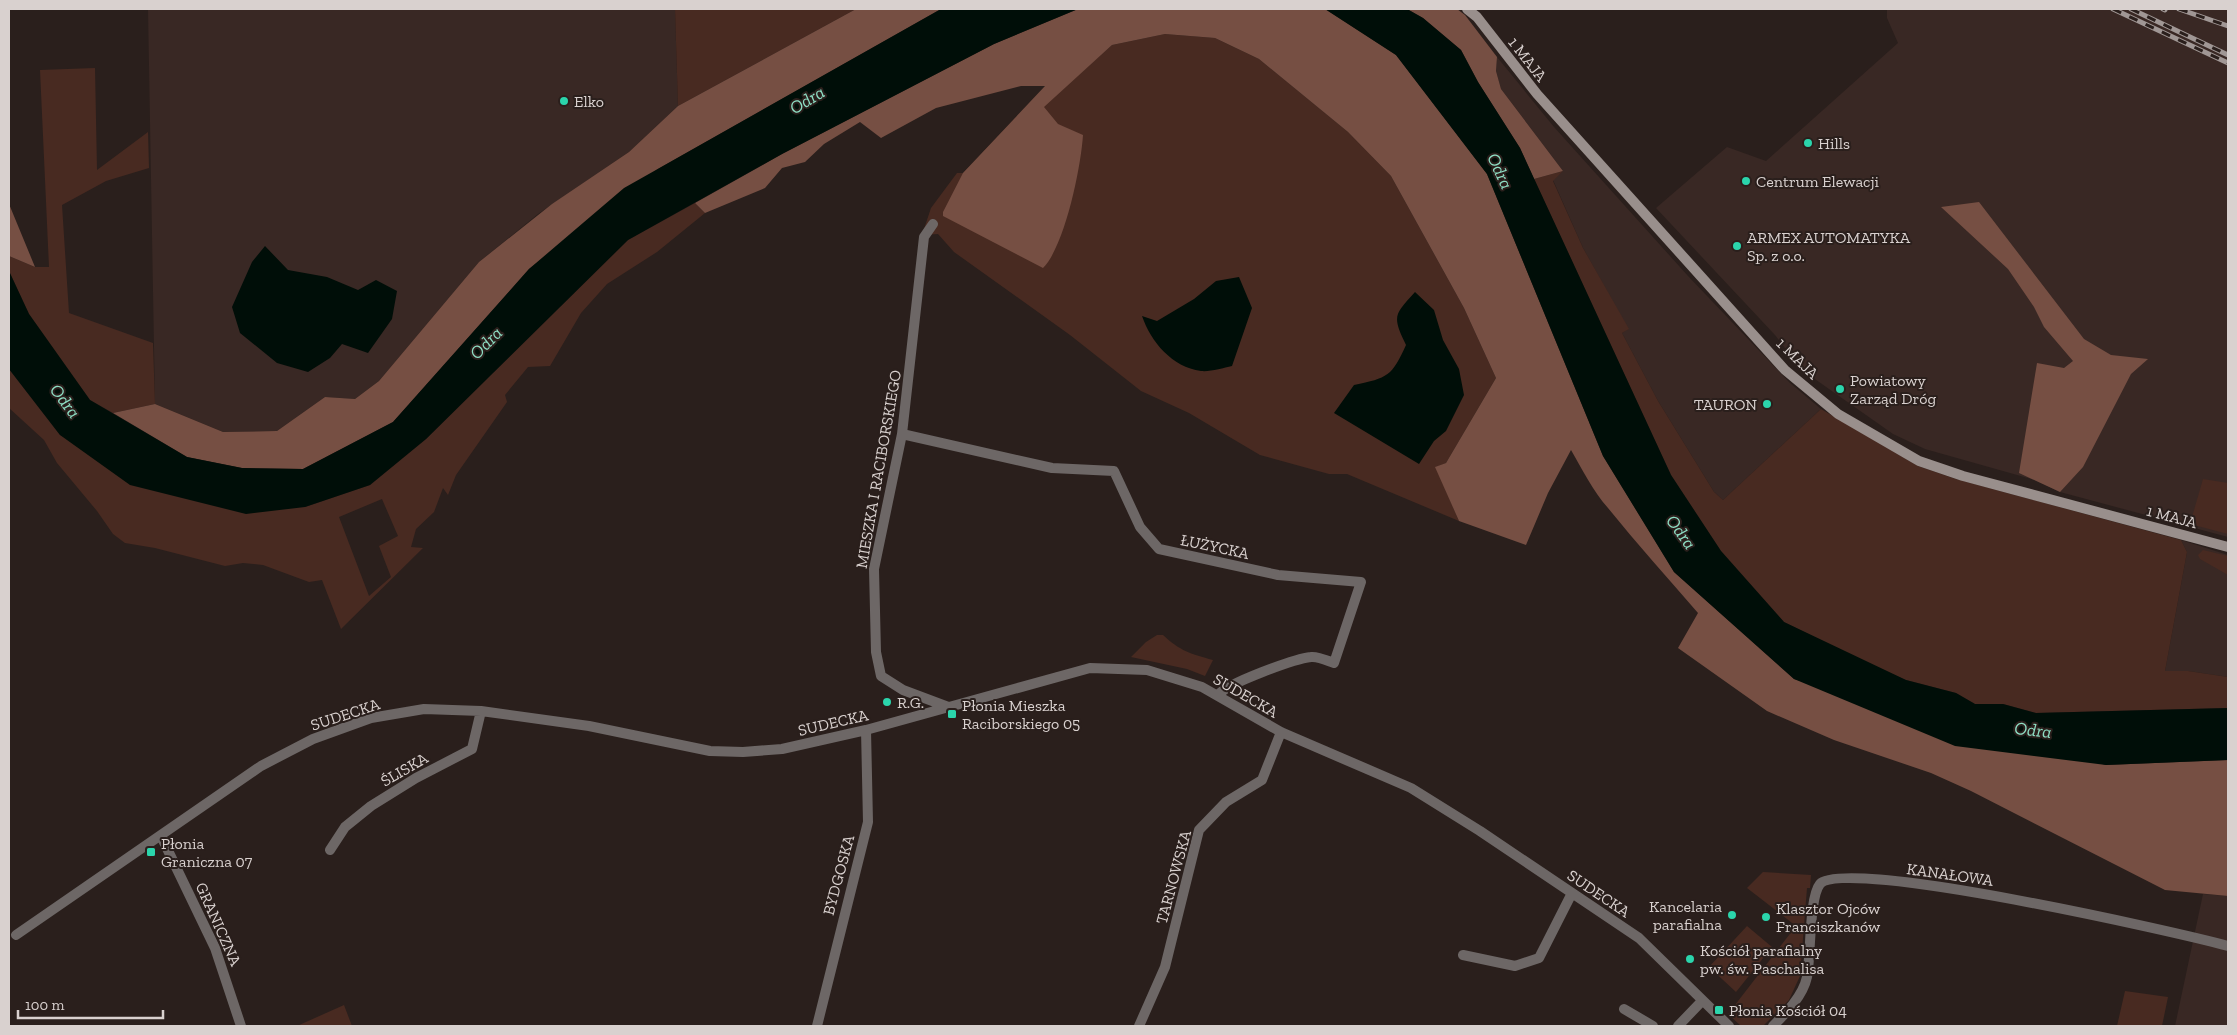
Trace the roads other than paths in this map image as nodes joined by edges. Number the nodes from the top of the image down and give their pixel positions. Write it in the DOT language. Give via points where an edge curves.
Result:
graph roads {
  1 [pos="1467,9"];
  2 [pos="933,224"];
  3 [pos="902,434"];
  4 [pos="2228,547"];
  5 [pos="1218,695"];
  6 [pos="951,708"];
  7 [pos="481,711"];
  8 [pos="866,730"];
  9 [pos="1281,732"];
  10 [pos="161,836"];
  11 [pos="330,850"];
  12 [pos="1572,893"];
  13 [pos="16,935"];
  14 [pos="2228,946"];
  15 [pos="1463,956"];
  16 [pos="1702,1001"];
  17 [pos="1624,1009"];
  18 [pos="241,1026"];
  19 [pos="817,1026"];
  20 [pos="1139,1026"];
  21 [pos="1653,1026"];
  22 [pos="1678,1026"];
  23 [pos="1729,1026"];
  24 [pos="1773,1026"];
  1 -- 4 [label="street, 1 MAJA" via="1477,17 1536,94 1779,364 1838,414 1919,461"];
  2 -- 3 [label="street, MIESZKA I RACIBORSKIEGO" via="924,237"];
  3 -- 5 [label="street, ŁUŻYCKA" via="1052,468 1114,472 1140,527 1159,550 1278,575 1361,582 1334,662 1313,656 1255,675"];
  3 -- 6 [label="street, MIESZKA I RACIBORSKIEGO" via="874,569 876,652 882,676 903,690"];
  5 -- 6 [label="street, SUDECKA" via="1146,670 1090,668"];
  5 -- 9 [label="street, SUDECKA"];
  6 -- 8 [label="street, SUDECKA"];
  7 -- 8 [label="street, SUDECKA" via="589,726 710,751 782,749"];
  7 -- 10 [label="street, SUDECKA" via="424,709 371,718 313,739 261,766"];
  7 -- 11 [label="street, ŚLISKA" via="472,749 371,806 345,826"];
  8 -- 19 [label="street, BYDGOSKA" via="868,822"];
  9 -- 12 [label="street, SUDECKA" via="1411,788"];
  9 -- 20 [label="street, TARNOWSKA" via="1262,780 1226,802 1199,830 1165,967"];
  10 -- 13 [label="street, SUDECKA"];
  10 -- 18 [label="street, GRANICZNA" via="215,948"];
  12 -- 15 [label="street" via="1539,958 1515,966"];
  12 -- 16 [label="street, SUDECKA" via="1639,938"];
  14 -- 24 [label="street, KANAŁOWA" via="2006,896 1901,882 1826,879 1820,884 1815,897 1807,979 1798,996"];
  16 -- 22 [label="street"];
  16 -- 23 [label="street, SUDECKA"];
  17 -- 21 [label="street"];
}
